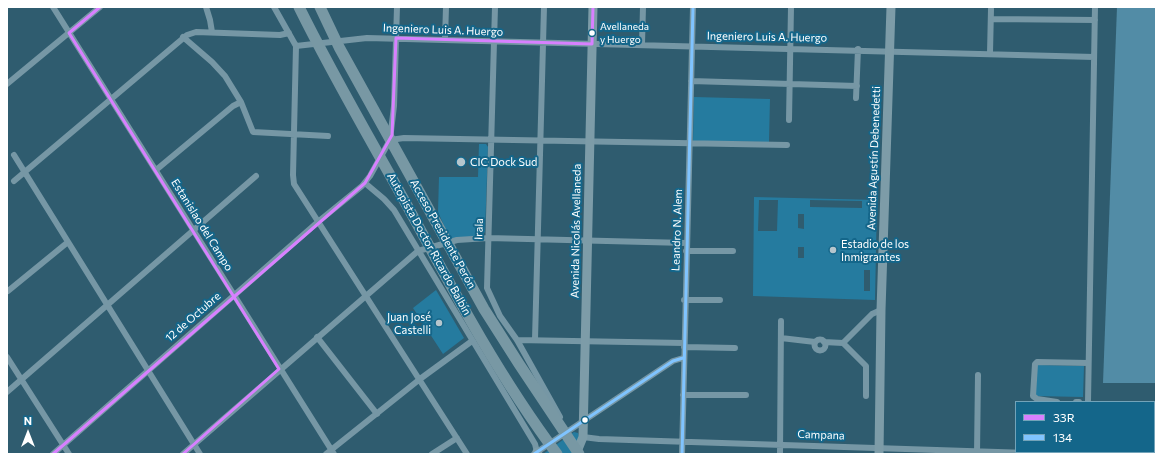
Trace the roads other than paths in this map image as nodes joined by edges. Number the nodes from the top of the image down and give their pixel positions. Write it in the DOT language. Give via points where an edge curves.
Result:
graph roads {
  1 [pos="52,7"];
  2 [pos="100,7"];
  3 [pos="206,7"];
  4 [pos="274,7"];
  5 [pos="299,7"];
  6 [pos="312,7"];
  7 [pos="320,7"];
  8 [pos="397,7"];
  9 [pos="446,7"];
  10 [pos="495,7"];
  11 [pos="544,7"];
  12 [pos="593,7"];
  13 [pos="643,7"];
  14 [pos="693,7"];
  15 [pos="791,7"];
  16 [pos="891,7"];
  17 [pos="1095,7"];
  18 [pos="991,9"];
  19 [pos="991,19"];
  20 [pos="1095,20"];
  21 [pos="212,32"];
  22 [pos="69,33"];
  23 [pos="289,33"];
  24 [pos="183,37"];
  25 [pos="396,38"];
  26 [pos="446,40"];
  27 [pos="494,41"];
  28 [pos="544,42"];
  29 [pos="592,44"];
  30 [pos="642,44"];
  31 [pos="692,45"];
  32 [pos="296,46"];
  33 [pos="791,48"];
  34 [pos="858,49"];
  35 [pos="890,50"];
  36 [pos="990,53"];
  37 [pos="1094,57"];
  38 [pos="691,81"];
  39 [pos="7,84"];
  40 [pos="789,84"];
  41 [pos="857,86"];
  42 [pos="856,98"];
  43 [pos="110,99"];
  44 [pos="240,102"];
  45 [pos="789,120"];
  46 [pos="294,135"];
  47 [pos="328,136"];
  48 [pos="390,140"];
  49 [pos="492,140"];
  50 [pos="541,141"];
  51 [pos="590,142"];
  52 [pos="689,145"];
  53 [pos="787,145"];
  54 [pos="14,156"];
  55 [pos="156,170"];
  56 [pos="25,173"];
  57 [pos="256,176"];
  58 [pos="14,181"];
  59 [pos="365,182"];
  60 [pos="319,221"];
  61 [pos="192,230"];
  62 [pos="488,238"];
  63 [pos="538,240"];
  64 [pos="587,241"];
  65 [pos="68,242"];
  66 [pos="686,243"];
  67 [pos="418,250"];
  68 [pos="686,251"];
  69 [pos="733,251"];
  70 [pos="8,292"];
  71 [pos="234,295"];
  72 [pos="366,295"];
  73 [pos="684,300"];
  74 [pos="720,300"];
  75 [pos="107,305"];
  76 [pos="881,310"];
  77 [pos="780,321"];
  78 [pos="317,337"];
  79 [pos="781,338"];
  80 [pos="535,339"];
  81 [pos="517,340"];
  82 [pos="585,340"];
  83 [pos="472,341"];
  84 [pos="843,343"];
  85 [pos="684,345"];
  86 [pos="735,348"];
  87 [pos="7,357"];
  88 [pos="683,358"];
  89 [pos="1088,363"];
  90 [pos="279,369"];
  91 [pos="148,370"];
  92 [pos="978,375"];
  93 [pos="22,379"];
  94 [pos="420,379"];
  95 [pos="7,392"];
  96 [pos="683,395"];
  97 [pos="746,395"];
  98 [pos="866,396"];
  99 [pos="1050,401"];
  100 [pos="1088,401"];
  101 [pos="377,414"];
  102 [pos="583,420"];
  103 [pos="568,431"];
  104 [pos="583,437"];
  105 [pos="457,438"];
  106 [pos="682,442"];
  107 [pos="194,444"];
  108 [pos="781,444"];
  109 [pos="63,446"];
  110 [pos="880,450"];
  111 [pos="943,452"];
  112 [pos="977,452"];
  113 [pos="330,453"];
  114 [pos="536,453"];
  115 [pos="1014,453"];
  116 [pos="1087,453"];
  117 [pos="53,454"];
  118 [pos="69,454"];
  119 [pos="183,454"];
  120 [pos="200,454"];
  121 [pos="432,454"];
  122 [pos="467,454"];
  123 [pos="557,454"];
  124 [pos="572,454"];
  125 [pos="578,454"];
  126 [pos="682,454"];
  127 [pos="780,454"];
  128 [pos="1047,454"];
  129 [pos="1059,454"];
  130 [pos="1062,454"];
  1 -- 22 [label="street, Estanislao del Campo"];
  2 -- 22 [label="street"];
  3 -- 21 [label="street"];
  4 -- 23 [label="street"];
  5 -- 123 [label="highway, Autopista Doctor Ricardo Balbín, bridge" via="434,256 514,390"];
  6 -- 124 [label="highway, Autopista Doctor Ricardo Balbín" via="481,316 514,370"];
  7 -- 125 [label="highway, Acceso Presidente Perón, bridge" via="339,47 484,309"];
  8 -- 25 [label="street"];
  9 -- 26 [label="street"];
  10 -- 27 [label="street, Irala"];
  11 -- 28 [label="street"];
  12 -- 29 [label="main road, Avenida Nicolás Avellaneda"];
  13 -- 30 [label="street"];
  14 -- 31 [label="street, Leandro N. Alem"];
  15 -- 33 [label="street"];
  16 -- 35 [label="main road, Avenida Agustín Debenedetti"];
  17 -- 20 [label="street"];
  18 -- 19 [label="street"];
  19 -- 20 [label="street"];
  19 -- 36 [label="street"];
  20 -- 37 [label="street"];
  21 -- 23 [label="street" via="280,35"];
  21 -- 24 [label="street" via="196,32"];
  22 -- 39 [label="street"];
  22 -- 43 [label="street, Estanislao del Campo"];
  23 -- 32 [label="street"];
  24 -- 43 [label="street"];
  24 -- 44 [label="street" via="221,70"];
  25 -- 26 [label="street, Ingeniero Luis A. Huergo"];
  25 -- 32 [label="street, Ingeniero Luis A. Huergo" via="361,38"];
  25 -- 48 [label="street"];
  26 -- 27 [label="street, Ingeniero Luis A. Huergo"];
  27 -- 28 [label="street, Ingeniero Luis A. Huergo"];
  27 -- 49 [label="street, Irala"];
  28 -- 29 [label="street, Ingeniero Luis A. Huergo"];
  28 -- 50 [label="street"];
  29 -- 30 [label="street, Ingeniero Luis A. Huergo"];
  29 -- 51 [label="main road, Avenida Nicolás Avellaneda"];
  30 -- 31 [label="street, Ingeniero Luis A. Huergo"];
  31 -- 33 [label="street, Ingeniero Luis A. Huergo"];
  31 -- 38 [label="street, Leandro N. Alem"];
  32 -- 46 [label="street"];
  33 -- 34 [label="street, Ingeniero Luis A. Huergo"];
  33 -- 40 [label="street"];
  34 -- 35 [label="street, Ingeniero Luis A. Huergo"];
  34 -- 41 [label="street"];
  35 -- 36 [label="street, Ingeniero Luis A. Huergo"];
  35 -- 76 [label="main road, Avenida Agustín Debenedetti"];
  36 -- 37 [label="street, Ingeniero Luis A. Huergo"];
  37 -- 89 [label="street"];
  38 -- 40 [label="street"];
  38 -- 52 [label="street, Leandro N. Alem"];
  40 -- 41 [label="street"];
  40 -- 45 [label="street"];
  41 -- 42 [label="street"];
  43 -- 55 [label="street, Estanislao del Campo"];
  43 -- 56 [label="street"];
  44 -- 46 [label="street" via="253,132"];
  44 -- 55 [label="street"];
  46 -- 47 [label="street"];
  46 -- 60 [label="street" via="294,184"];
  48 -- 49 [label="street"];
  48 -- 59 [label="street, 12 de Octubre"];
  49 -- 50 [label="street"];
  49 -- 62 [label="street, Irala"];
  50 -- 51 [label="street"];
  50 -- 63 [label="street"];
  51 -- 52 [label="street"];
  51 -- 64 [label="main road, Avenida Nicolás Avellaneda"];
  52 -- 53 [label="street"];
  52 -- 66 [label="street, Leandro N. Alem"];
  54 -- 56 [label="street"];
  55 -- 61 [label="street, Estanislao del Campo"];
  56 -- 58 [label="street"];
  56 -- 65 [label="street"];
  57 -- 61 [label="street"];
  59 -- 60 [label="street, 12 de Octubre"];
  59 -- 67 [label="street" via="392,207"];
  60 -- 71 [label="street, 12 de Octubre"];
  60 -- 72 [label="street"];
  61 -- 71 [label="street, Estanislao del Campo"];
  61 -- 75 [label="street"];
  62 -- 63 [label="street"];
  62 -- 67 [label="street" via="454,241"];
  62 -- 81 [label="street, Irala" via="487,288 500,316"];
  63 -- 64 [label="street"];
  63 -- 80 [label="street"];
  64 -- 66 [label="street"];
  64 -- 82 [label="main road, Avenida Nicolás Avellaneda"];
  65 -- 70 [label="street"];
  65 -- 75 [label="street"];
  66 -- 68 [label="street, Leandro N. Alem"];
  67 -- 72 [label="street"];
  67 -- 83 [label="street"];
  68 -- 69 [label="street"];
  68 -- 73 [label="street, Leandro N. Alem"];
  71 -- 90 [label="street, Estanislao del Campo"];
  71 -- 91 [label="street, 12 de Octubre"];
  72 -- 78 [label="street"];
  72 -- 94 [label="street"];
  73 -- 74 [label="street"];
  73 -- 85 [label="street, Leandro N. Alem"];
  75 -- 91 [label="street"];
  75 -- 93 [label="street"];
  76 -- 84 [label="street" via="872,314"];
  76 -- 110 [label="main road, Avenida Agustín Debenedetti"];
  77 -- 79 [label="street"];
  78 -- 90 [label="street"];
  78 -- 101 [label="street"];
  79 -- 84 [label="street"];
  79 -- 108 [label="street"];
  80 -- 81 [label="street"];
  80 -- 82 [label="street"];
  81 -- 103 [label="street, Irala"];
  82 -- 85 [label="street"];
  82 -- 102 [label="main road, Avenida Nicolás Avellaneda"];
  83 -- 94 [label="street"];
  83 -- 114 [label="street" via="535,444"];
  84 -- 98 [label="street" via="866,366"];
  85 -- 86 [label="street"];
  85 -- 88 [label="street, Leandro N. Alem"];
  87 -- 93 [label="street"];
  88 -- 96 [label="street, Leandro N. Alem"];
  88 -- 102 [label="street" via="674,361"];
  89 -- 99 [label="street" via="1034,364 1033,396"];
  89 -- 100 [label="street"];
  90 -- 107 [label="street"];
  90 -- 113 [label="street, Estanislao del Campo"];
  91 -- 107 [label="street"];
  91 -- 109 [label="street, 12 de Octubre"];
  92 -- 112 [label="street"];
  93 -- 95 [label="street"];
  93 -- 109 [label="street"];
  94 -- 101 [label="street"];
  94 -- 105 [label="street"];
  96 -- 97 [label="street"];
  96 -- 106 [label="street, Leandro N. Alem"];
  101 -- 113 [label="street"];
  102 -- 103 [label="street"];
  102 -- 104 [label="main road, Avenida Nicolás Avellaneda"];
  103 -- 114 [label="street"];
  104 -- 106 [label="street, Campana"];
  104 -- 125 [label="main road, Avenida Nicolás Avellaneda"];
  105 -- 121 [label="street"];
  105 -- 122 [label="street"];
  106 -- 108 [label="street, Campana"];
  106 -- 126 [label="street, Leandro N. Alem"];
  107 -- 119 [label="street"];
  107 -- 120 [label="street"];
  108 -- 110 [label="street, Campana"];
  108 -- 127 [label="street"];
  109 -- 117 [label="street, 12 de Octubre"];
  109 -- 118 [label="street"];
  110 -- 111 [label="street, Campana"];
  111 -- 112 [label="street, Campana"];
  112 -- 115 [label="street, Campana"];
  115 -- 128 [label="street, Campana"];
  116 -- 130 [label="street"];
  128 -- 129 [label="street, Campana"];
}
